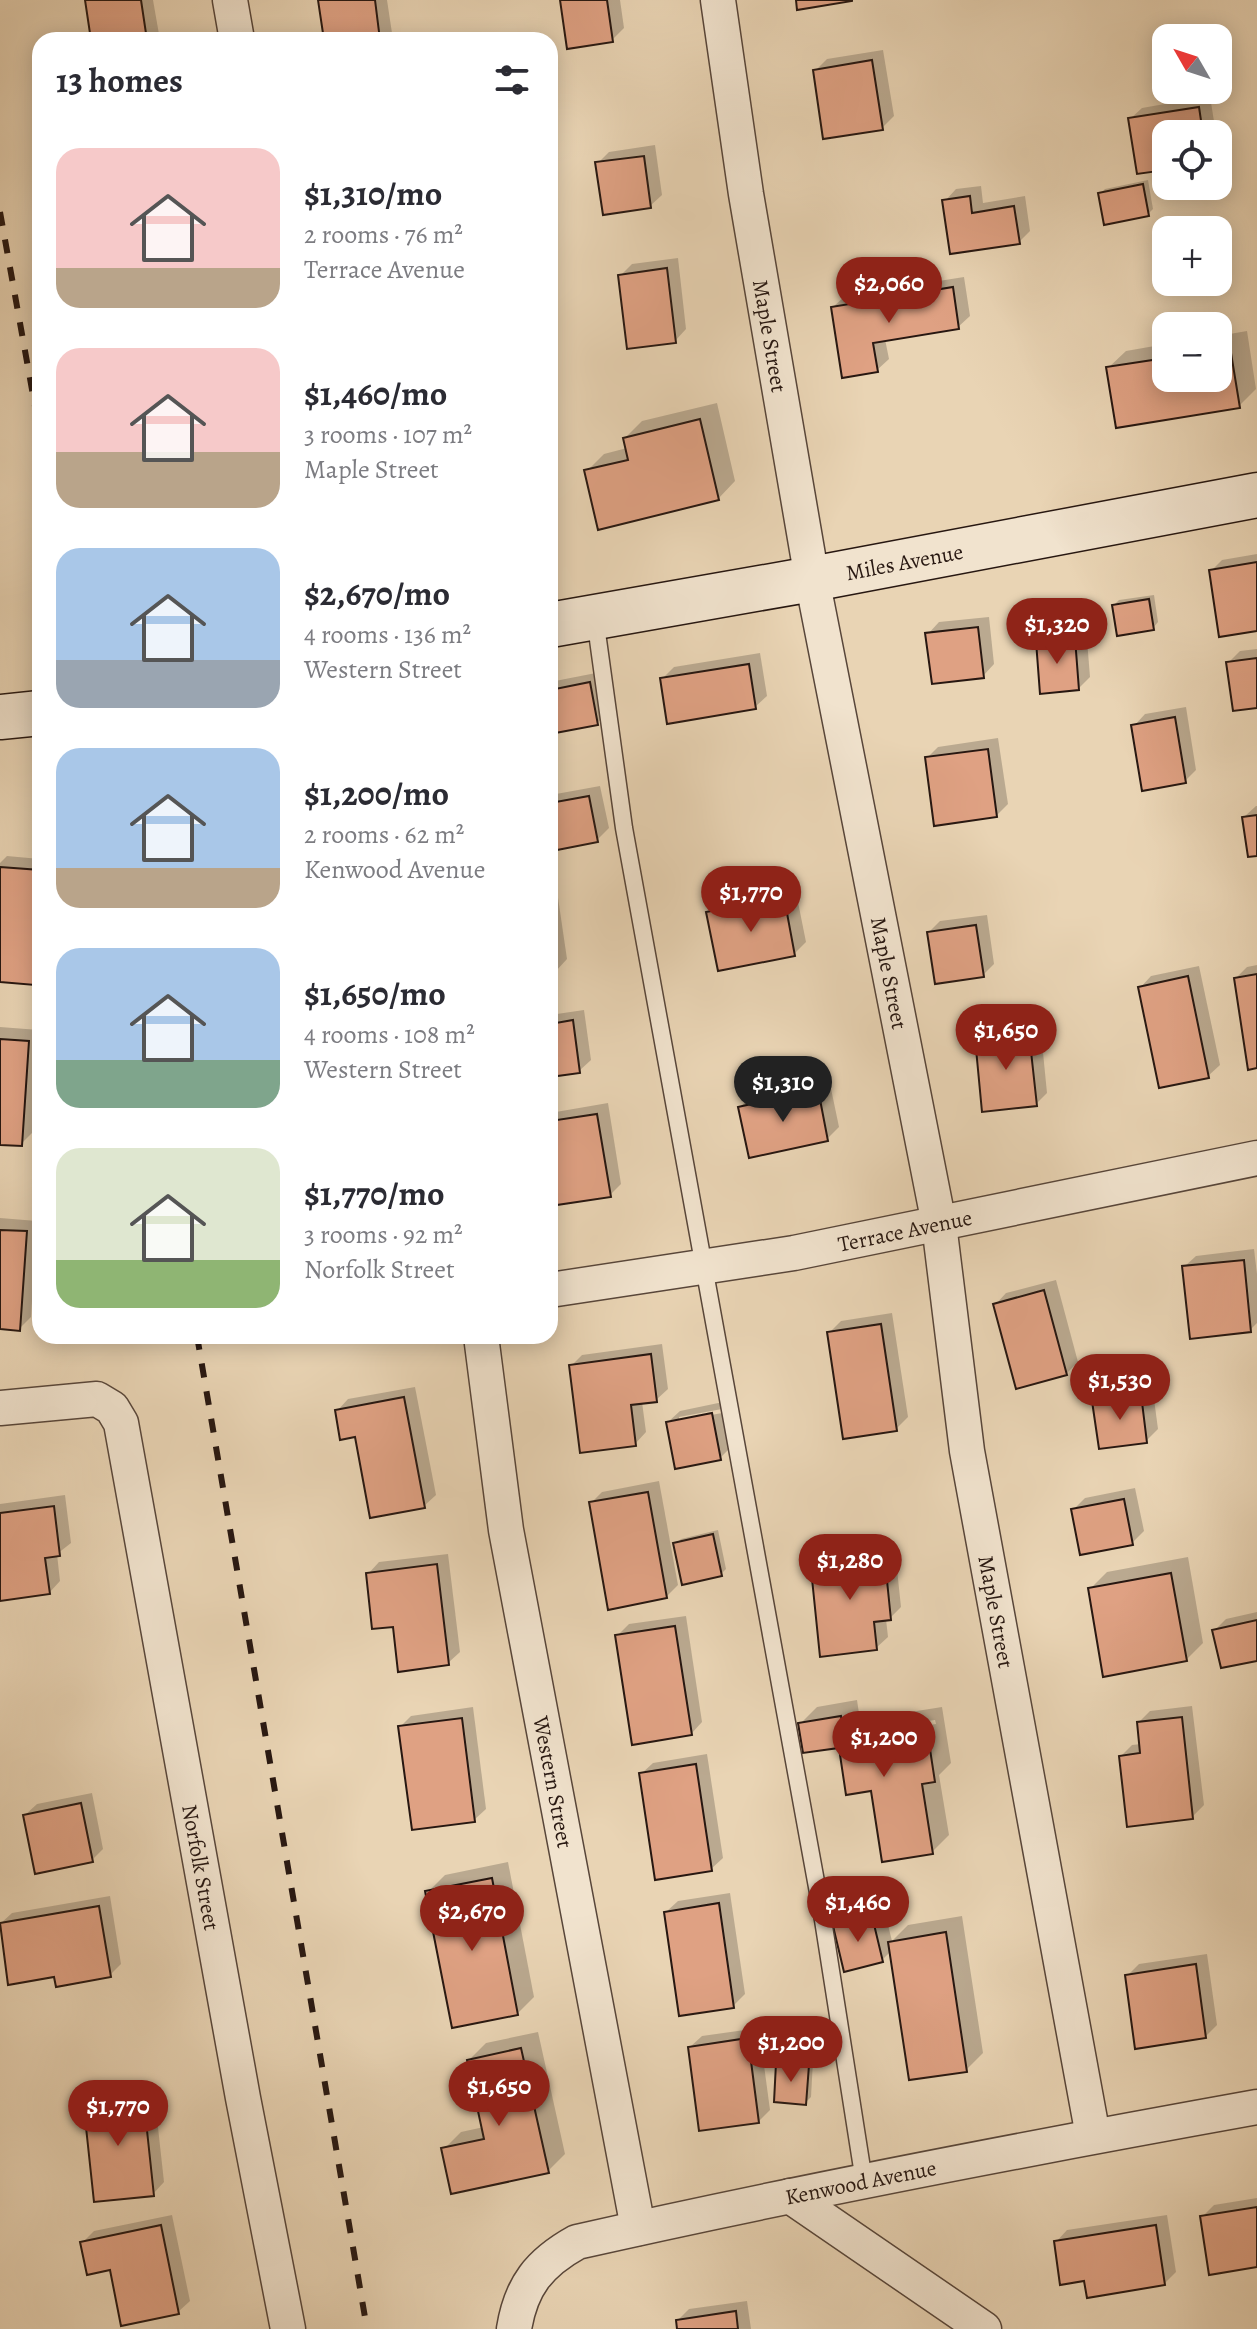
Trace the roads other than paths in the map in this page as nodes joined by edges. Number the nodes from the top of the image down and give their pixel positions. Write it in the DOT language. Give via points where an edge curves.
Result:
graph roads {
  1 [pos="230,0"];
  2 [pos="718,0"];
  3 [pos="236,32"];
  4 [pos="1257,495"];
  5 [pos="812,579"];
  6 [pos="594,617"];
  7 [pos="558,624"];
  8 [pos="32,714"];
  9 [pos="0,717"];
  10 [pos="1257,1158"];
  11 [pos="939,1224"];
  12 [pos="703,1267"];
  13 [pos="558,1289"];
  14 [pos="482,1344"];
  15 [pos="0,1408"];
  16 [pos="1257,2107"];
  17 [pos="1093,2136"];
  18 [pos="864,2181"];
  19 [pos="790,2196"];
  20 [pos="638,2228"];
  21 [pos="288,2329"];
  22 [pos="514,2329"];
  23 [pos="984,2329"];
  1 -- 3 [label="street"];
  2 -- 5 [label="street, Maple Street"];
  4 -- 5 [label="street, Miles Avenue"];
  5 -- 6 [label="street, Miles Avenue"];
  5 -- 11 [label="street, Maple Street"];
  6 -- 7 [label="street, Miles Avenue"];
  6 -- 12 [label="lane" via="624,828"];
  8 -- 9 [label="street"];
  10 -- 11 [label="street, Terrace Avenue"];
  11 -- 12 [label="street, Terrace Avenue"];
  11 -- 17 [label="street, Maple Street" via="967,1451"];
  12 -- 13 [label="street, Terrace Avenue"];
  12 -- 18 [label="lane" via="823,1920"];
  14 -- 20 [label="street, Western Street" via="506,1530"];
  15 -- 21 [label="street, Norfolk Street" via="97,1399 112,1408 121,1423"];
  16 -- 17 [label="street, Kenwood Avenue"];
  17 -- 18 [label="street, Kenwood Avenue"];
  18 -- 19 [label="street, Kenwood Avenue"];
  19 -- 20 [label="street, Kenwood Avenue"];
  19 -- 23 [label="street"];
  20 -- 22 [label="street, Kenwood Avenue" via="577,2242 556,2254 534,2274"];
}
